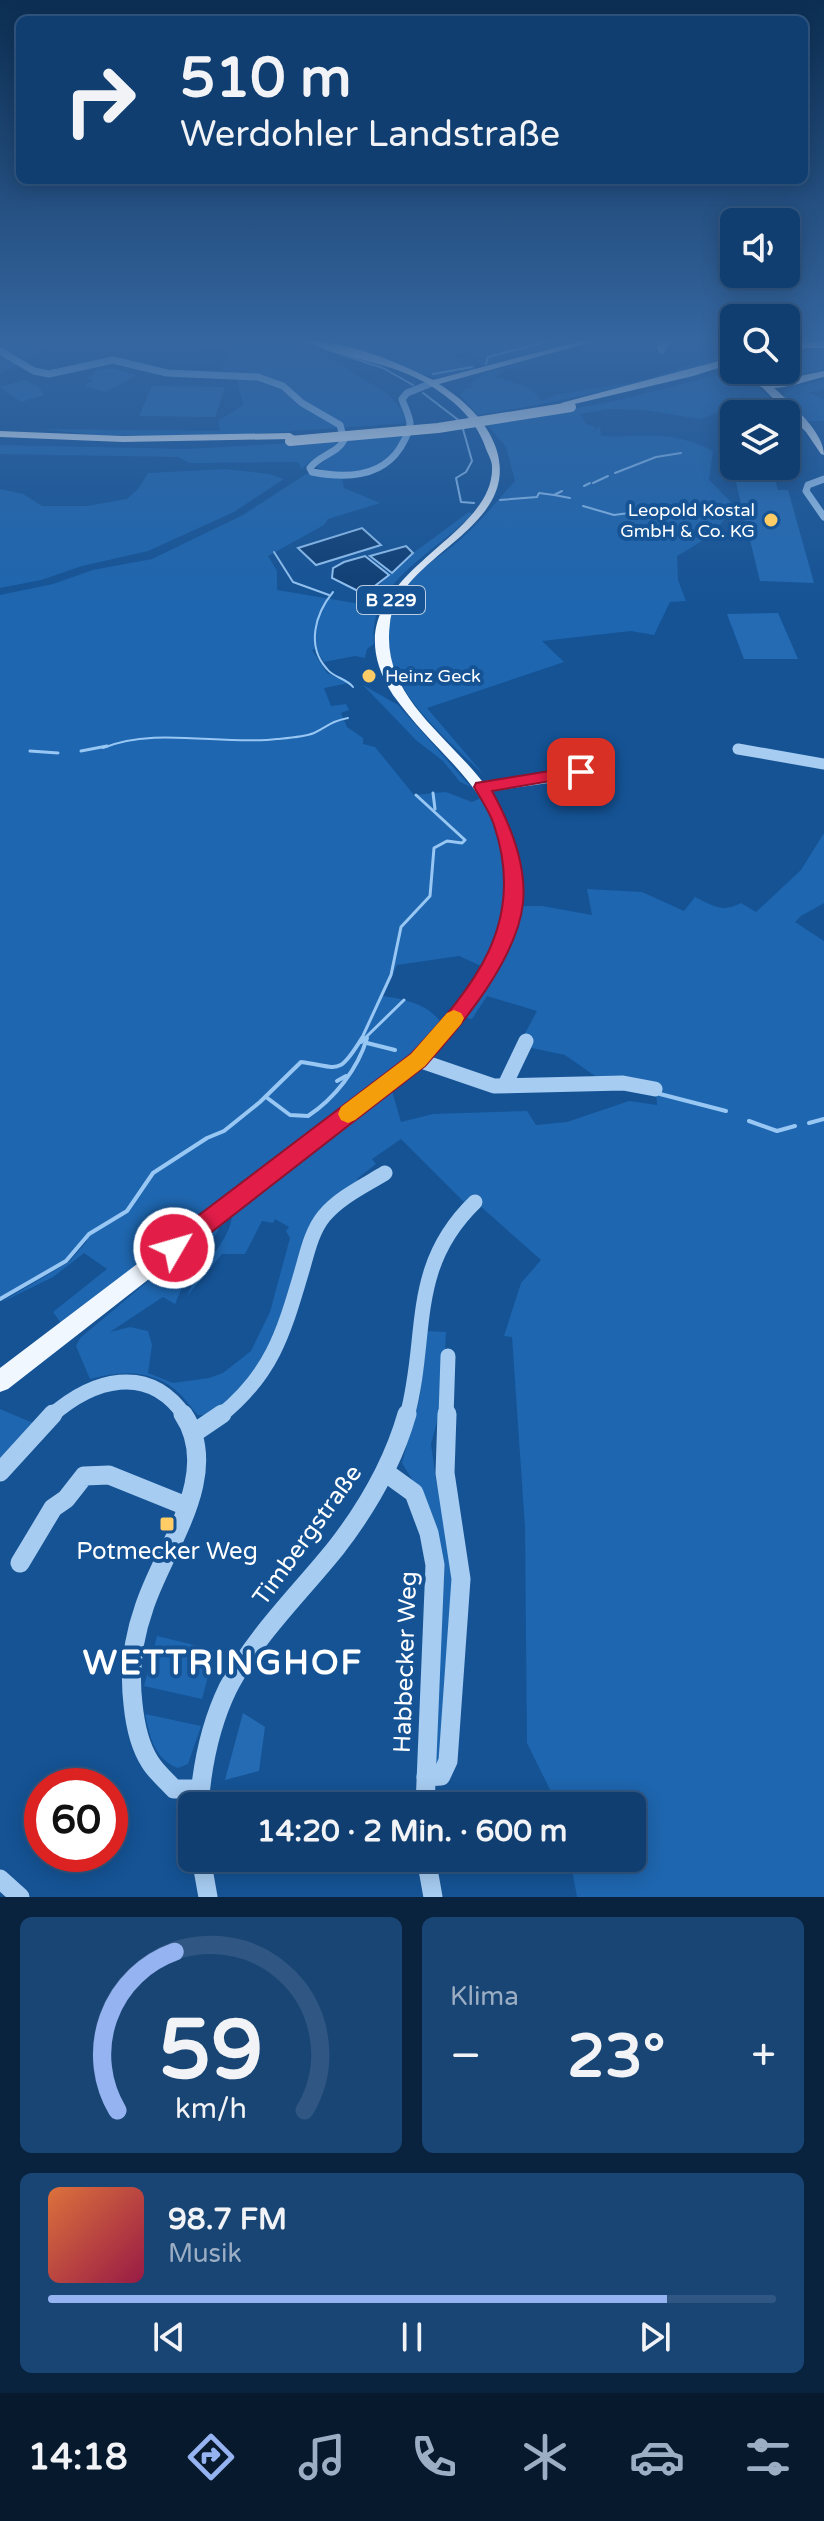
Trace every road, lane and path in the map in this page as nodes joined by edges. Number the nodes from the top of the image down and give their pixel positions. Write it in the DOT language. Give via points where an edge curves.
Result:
graph roads {
  1 [pos="341,430"];
  2 [pos="408,430"];
  3 [pos="415,430"];
  4 [pos="483,430"];
  5 [pos="809,430"];
  6 [pos="41,431"];
  7 [pos="0,437"];
  8 [pos="115,442"];
  9 [pos="30,444"];
  10 [pos="824,452"];
  11 [pos="823,480"];
  12 [pos="824,517"];
  13 [pos="738,749"];
  14 [pos="824,764"];
  15 [pos="594,771"];
  16 [pos="482,787"];
  17 [pos="526,1041"];
  18 [pos="418,1060"];
  19 [pos="505,1085"];
  20 [pos="655,1089"];
  21 [pos="385,1173"];
  22 [pos="475,1202"];
  23 [pos="448,1356"];
  24 [pos="0,1381"];
  25 [pos="194,1433"];
  26 [pos="0,1472"];
  27 [pos="385,1472"];
  28 [pos="186,1506"];
  29 [pos="20,1563"];
  30 [pos="426,1777"];
  31 [pos="183,1792"];
  32 [pos="200,1792"];
  33 [pos="425,1792"];
  34 [pos="204,1872"];
  35 [pos="429,1872"];
  36 [pos="0,1879"];
  37 [pos="20,1897"];
  38 [pos="208,1897"];
  39 [pos="433,1897"];
  1 -- 2 [label="street" via="340,448 315,461 312,472 339,478 372,471 401,448"];
  3 -- 8 [label="highway, bridge"];
  4 -- 16 [label="main road, B 229" via="499,465 497,484 479,513 426,559 394,596 384,614 381,647 405,702"];
  5 -- 10 [label="main road"];
  6 -- 8 [label="highway"];
  7 -- 8 [label="highway"];
  8 -- 9 [label="highway"];
  11 -- 12 [label="street" via="806,491"];
  13 -- 14 [label="street"];
  15 -- 16 [label="street"];
  16 -- 18 [label="main road, B 229" via="502,823 512,868 513,911 493,961"];
  17 -- 19 [label="street"];
  18 -- 19 [label="street"];
  18 -- 24 [label="main road, B 229"];
  19 -- 20 [label="street" via="623,1083"];
  21 -- 25 [label="street" via="323,1217 311,1240 276,1356 243,1397"];
  22 -- 27 [label="street, Timbergstraße" via="450,1231 427,1274 412,1393"];
  23 -- 30 [label="street, Habbecker Weg" via="445,1473 459,1551 459,1614 448,1761 441,1776"];
  25 -- 26 [label="street" via="175,1403 153,1387 113,1382 84,1389 63,1405"];
  25 -- 28 [label="street" via="197,1467"];
  27 -- 30 [label="street, Habbecker Weg" via="414,1493 434,1557"];
  27 -- 32 [label="street, Timbergstraße" via="361,1514 237,1671 214,1724"];
  28 -- 29 [label="street" via="109,1475 84,1476 53,1508"];
  28 -- 31 [label="street" via="139,1616 130,1683 137,1733 152,1766"];
  30 -- 33 [label="street, Habbecker Weg"];
  34 -- 38 [label="street"];
  35 -- 39 [label="street"];
  36 -- 37 [label="street"];
}
